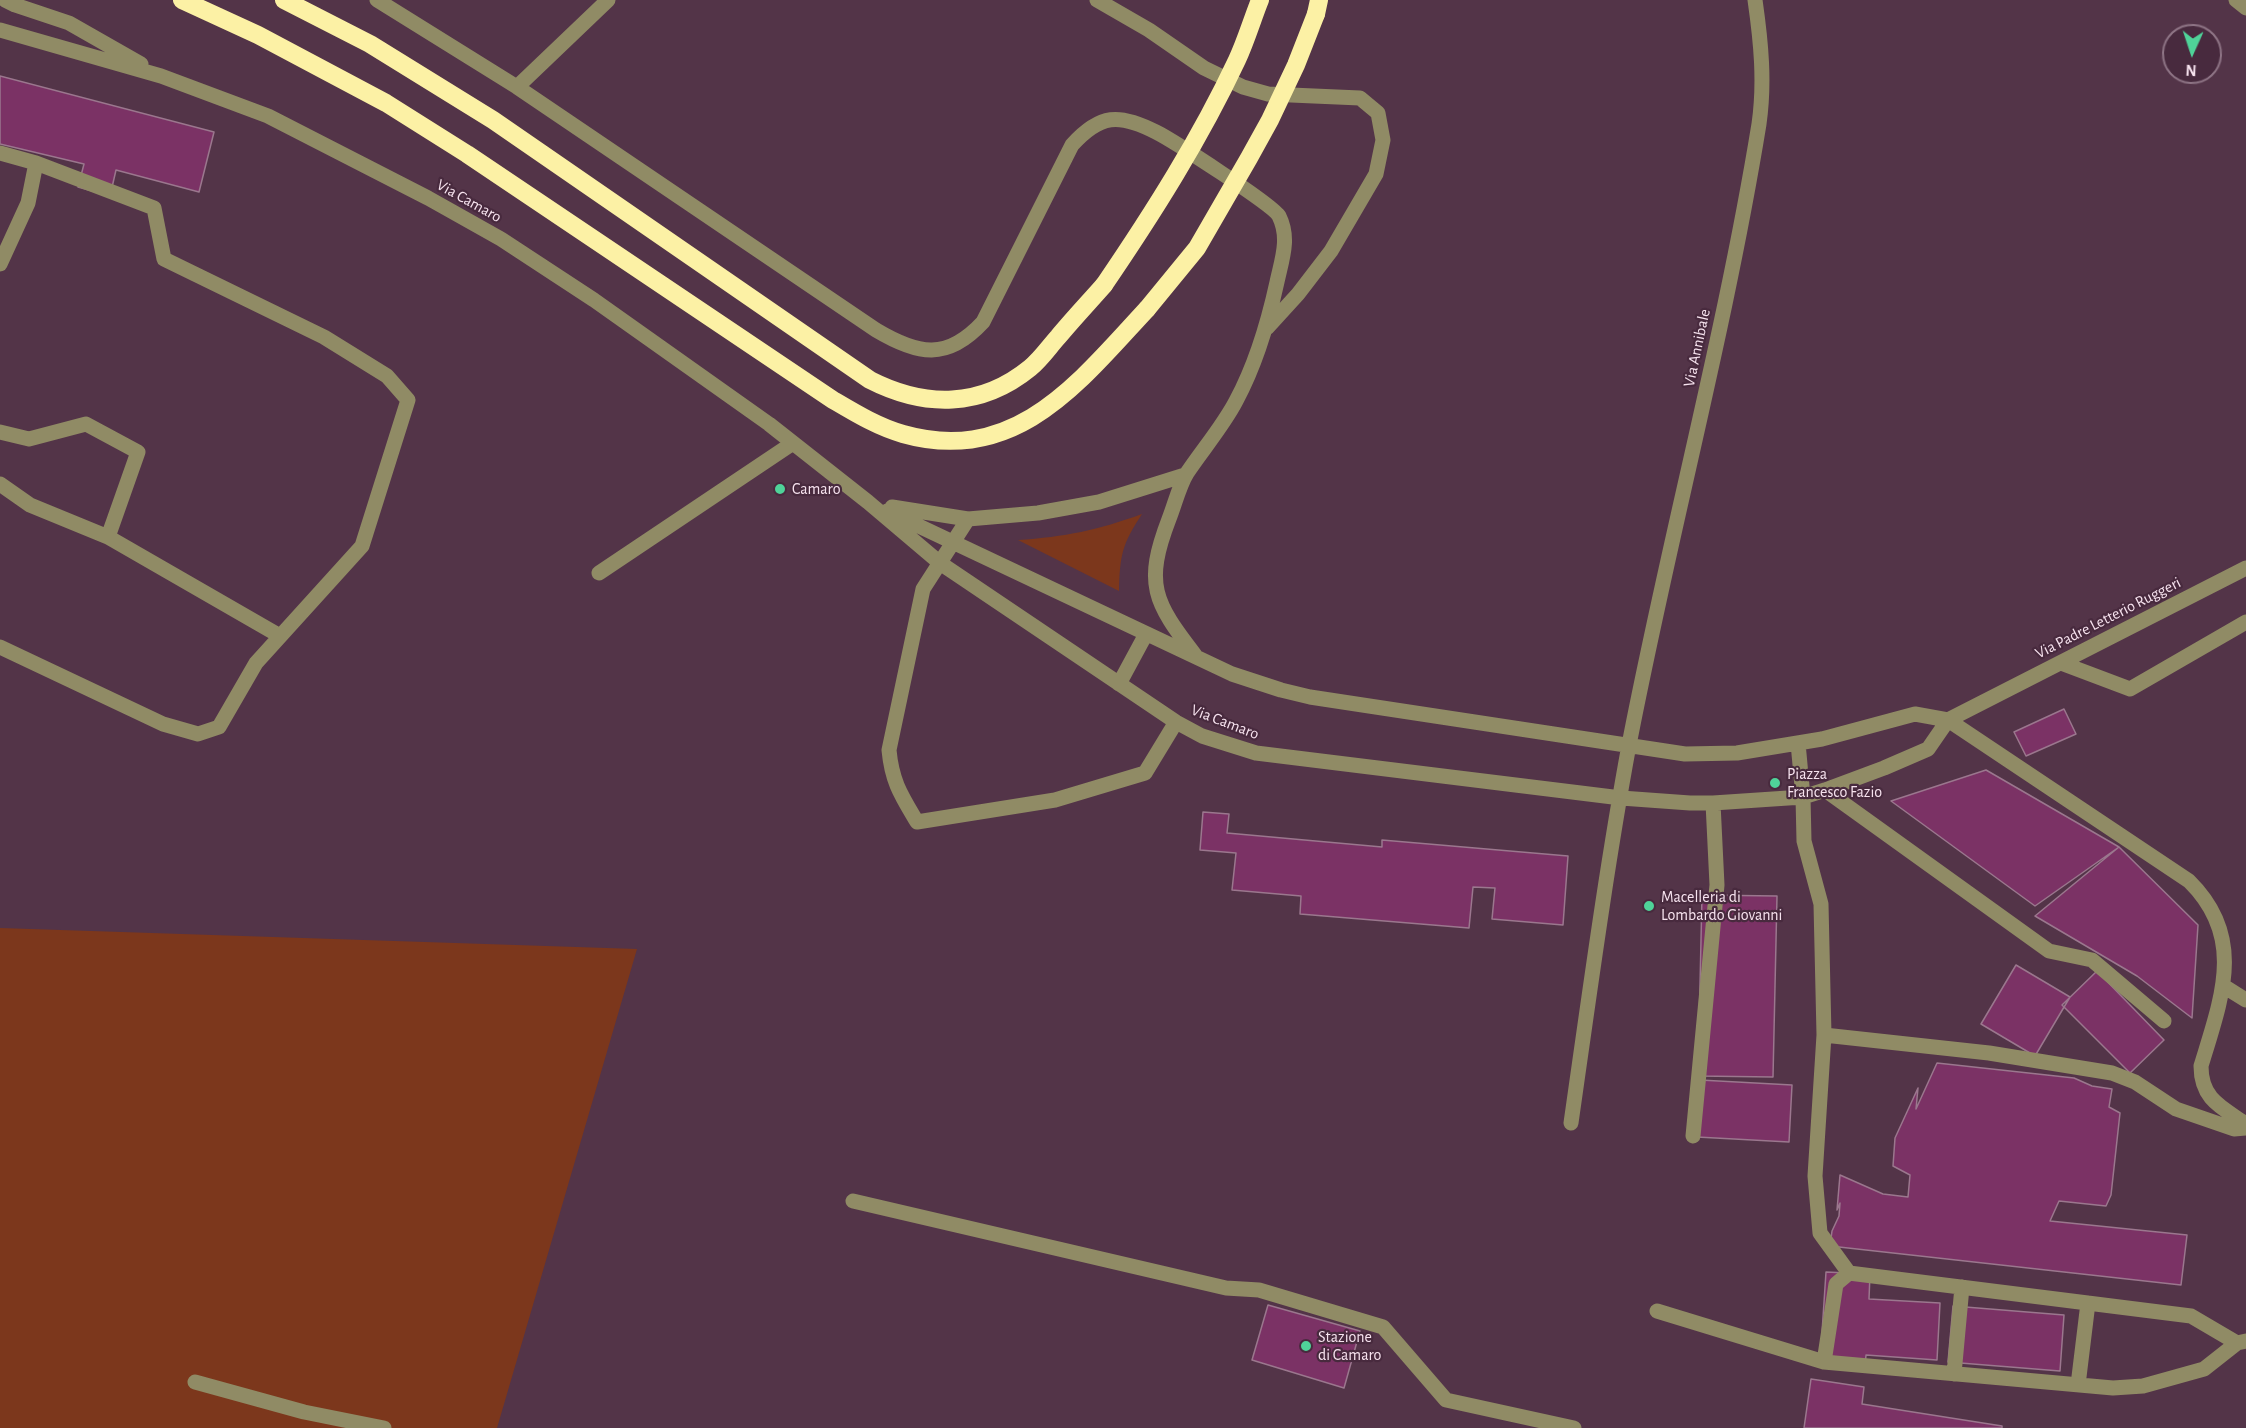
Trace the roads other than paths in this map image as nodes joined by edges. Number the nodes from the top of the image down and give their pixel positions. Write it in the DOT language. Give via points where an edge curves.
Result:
graph roads {
  1 [pos="5,0"];
  2 [pos="182,0"];
  3 [pos="284,0"];
  4 [pos="377,0"];
  5 [pos="608,0"];
  6 [pos="1097,0"];
  7 [pos="1260,0"];
  8 [pos="1755,0"];
  9 [pos="2236,0"];
  10 [pos="1317,7"];
  11 [pos="2246,8"];
  12 [pos="0,30"];
  13 [pos="161,76"];
  14 [pos="517,87"];
  15 [pos="0,153"];
  16 [pos="36,162"];
  17 [pos="0,264"];
  18 [pos="1266,330"];
  19 [pos="0,432"];
  20 [pos="794,443"];
  21 [pos="1185,475"];
  22 [pos="0,484"];
  23 [pos="868,502"];
  24 [pos="968,519"];
  25 [pos="108,537"];
  26 [pos="954,542"];
  27 [pos="940,563"];
  28 [pos="2246,568"];
  29 [pos="599,573"];
  30 [pos="2246,622"];
  31 [pos="1146,634"];
  32 [pos="280,636"];
  33 [pos="0,647"];
  34 [pos="1197,657"];
  35 [pos="2061,663"];
  36 [pos="1119,684"];
  37 [pos="1948,720"];
  38 [pos="1176,722"];
  39 [pos="1798,743"];
  40 [pos="1629,746"];
  41 [pos="1825,790"];
  42 [pos="1803,797"];
  43 [pos="1621,798"];
  44 [pos="1713,803"];
  45 [pos="2225,987"];
  46 [pos="2246,1000"];
  47 [pos="2164,1021"];
  48 [pos="1824,1035"];
  49 [pos="1570,1124"];
  50 [pos="2246,1126"];
  51 [pos="1694,1136"];
  52 [pos="853,1201"];
  53 [pos="1849,1273"];
  54 [pos="1962,1287"];
  55 [pos="2088,1303"];
  56 [pos="1657,1311"];
  57 [pos="2241,1342"];
  58 [pos="1824,1362"];
  59 [pos="1954,1374"];
  60 [pos="195,1382"];
  61 [pos="2078,1385"];
  62 [pos="384,1428"];
  63 [pos="1574,1428"];
  1 -- 13 [label="street" via="69,24"];
  2 -- 10 [label="highway, bridge" via="258,35 386,103 833,400 902,434 941,441 993,434 1025,422 1074,387 1147,309 1197,248 1249,158 1291,74"];
  3 -- 7 [label="highway, bridge" via="370,44 463,100 870,380 905,396 936,400 971,397 1002,386 1032,366 1104,285 1152,214 1216,101 1238,59"];
  4 -- 14 [label="street"];
  5 -- 14 [label="street"];
  6 -- 18 [label="street" via="1204,68 1243,87 1268,94 1360,98 1378,113 1383,140 1376,174 1331,251"];
  8 -- 40 [label="street, Via Annibale" via="1762,45 1760,124 1732,273"];
  9 -- 11 [label="street"];
  12 -- 13 [label="street, Via Camaro"];
  13 -- 20 [label="street, Via Camaro" via="268,116 501,239 594,300"];
  14 -- 18 [label="street" via="876,330 910,348 924,350 952,346 983,322 1072,145 1082,133 1093,124 1118,119 1142,125 1278,214 1286,239"];
  15 -- 16 [label="street"];
  16 -- 17 [label="street" via="28,203"];
  16 -- 32 [label="street" via="154,208 164,259 324,337 387,376 408,400 362,546"];
  18 -- 21 [label="street" via="1236,402"];
  19 -- 25 [label="street" via="29,439 86,424 138,452"];
  20 -- 23 [label="street, Via Camaro"];
  20 -- 29 [label="street"];
  21 -- 24 [label="street" via="1068,509"];
  21 -- 34 [label="street" via="1158,551 1154,583 1173,626"];
  22 -- 25 [label="street" via="30,505"];
  23 -- 24 [label="street"];
  23 -- 26 [label="street, Via Camaro"];
  23 -- 27 [label="street, Via Camaro"];
  24 -- 26 [label="street"];
  25 -- 32 [label="street"];
  26 -- 27 [label="street"];
  26 -- 31 [label="street, Via Camaro"];
  27 -- 36 [label="street, Via Camaro"];
  27 -- 38 [label="street" via="923,589 890,750 896,785 917,822 1055,800 1145,773"];
  28 -- 35 [label="street, Via Padre Letterio Ruggeri"];
  30 -- 35 [label="street" via="2130,689"];
  31 -- 34 [label="street, Via Camaro"];
  31 -- 36 [label="street"];
  32 -- 33 [label="street" via="256,663 219,727 198,734 163,724"];
  34 -- 40 [label="street, Via Camaro" via="1260,684 1310,697"];
  35 -- 37 [label="street, Via Padre Letterio Ruggeri"];
  36 -- 38 [label="street, Via Camaro"];
  37 -- 39 [label="street, Via Camaro" via="1915,714"];
  37 -- 41 [label="street, Via Camaro" via="1928,749"];
  37 -- 45 [label="street" via="2202,892 2225,925 2230,956"];
  38 -- 43 [label="street, Via Camaro" via="1203,736 1256,753"];
  39 -- 40 [label="street, Via Camaro" via="1727,753 1685,754"];
  39 -- 42 [label="street"];
  40 -- 43 [label="street, Via Annibale"];
  41 -- 42 [label="street, Via Camaro"];
  41 -- 47 [label="street" via="2049,951 2092,960"];
  42 -- 44 [label="street, Via Camaro"];
  42 -- 48 [label="street" via="1804,841 1821,904"];
  43 -- 44 [label="street, Via Camaro"];
  43 -- 49 [label="street, Via Annibale"];
  44 -- 51 [label="street" via="1717,885"];
  45 -- 46 [label="street"];
  45 -- 50 [label="street" via="2201,1066 2201,1078 2209,1097"];
  48 -- 50 [label="street" via="1989,1053 2112,1073 2136,1082 2176,1109 2234,1129"];
  48 -- 53 [label="street" via="1815,1176 1820,1233"];
  52 -- 63 [label="street" via="1226,1288 1259,1290 1383,1327 1446,1400"];
  53 -- 54 [label="street"];
  53 -- 58 [label="street" via="1836,1284"];
  54 -- 55 [label="street"];
  54 -- 59 [label="street"];
  55 -- 57 [label="street" via="2191,1316"];
  55 -- 61 [label="street"];
  56 -- 58 [label="street"];
  57 -- 61 [label="street" via="2204,1369 2144,1386"];
  58 -- 59 [label="street"];
  59 -- 61 [label="street"];
  60 -- 62 [label="street" via="304,1412"];
}
